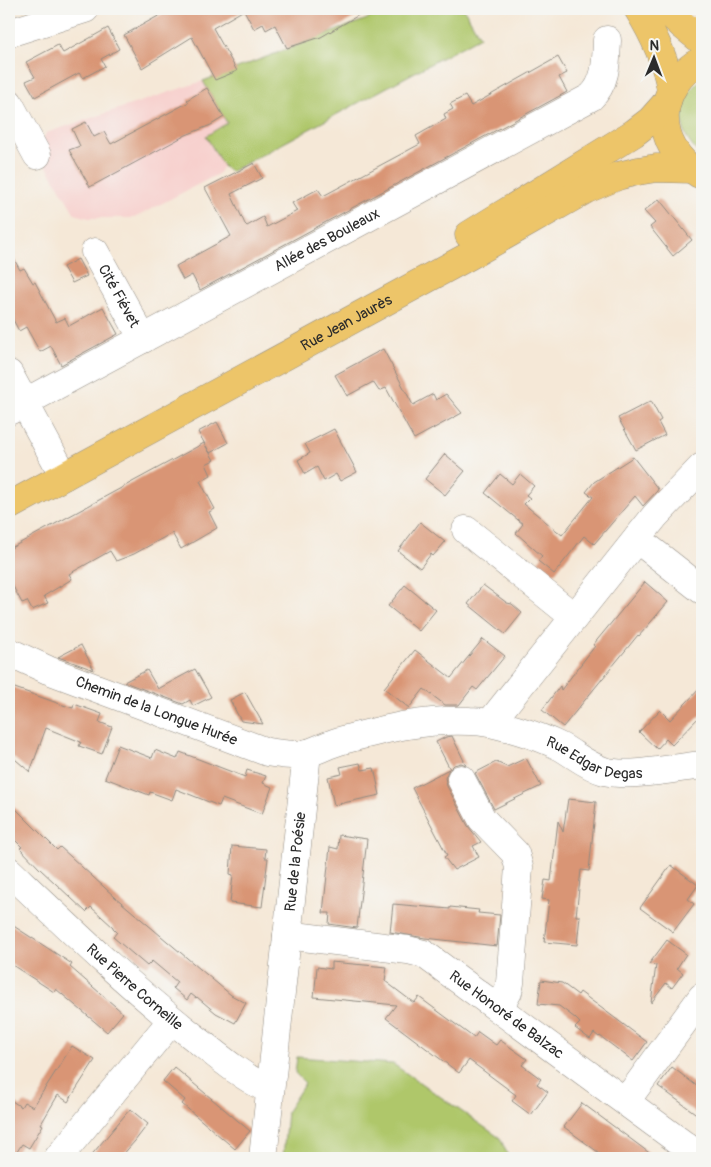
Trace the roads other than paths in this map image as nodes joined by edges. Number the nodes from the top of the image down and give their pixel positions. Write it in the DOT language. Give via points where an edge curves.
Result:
graph roads {
  1 [pos="86,9"];
  2 [pos="638,9"];
  3 [pos="665,9"];
  4 [pos="9,33"];
  5 [pos="607,40"];
  6 [pos="702,41"];
  7 [pos="702,60"];
  8 [pos="669,96"];
  9 [pos="9,103"];
  10 [pos="37,155"];
  11 [pos="697,172"];
  12 [pos="95,252"];
  13 [pos="143,339"];
  14 [pos="9,374"];
  15 [pos="16,407"];
  16 [pos="702,467"];
  17 [pos="60,468"];
  18 [pos="9,486"];
  19 [pos="9,506"];
  20 [pos="466,530"];
  21 [pos="637,539"];
  22 [pos="702,590"];
  23 [pos="574,617"];
  24 [pos="9,652"];
  25 [pos="490,723"];
  26 [pos="307,754"];
  27 [pos="702,765"];
  28 [pos="461,779"];
  29 [pos="9,871"];
  30 [pos="287,935"];
  31 [pos="702,996"];
  32 [pos="499,1008"];
  33 [pos="172,1020"];
  34 [pos="270,1090"];
  35 [pos="626,1101"];
  36 [pos="58,1158"];
  37 [pos="263,1158"];
  38 [pos="702,1158"];
  1 -- 4 [label="street"];
  2 -- 8 [label="main road" via="661,52 668,73"];
  3 -- 6 [label="main road"];
  5 -- 13 [label="street, Allée des Bouleaux" via="603,79 591,97"];
  7 -- 8 [label="main road, Rue Jean Jaurès" via="682,74"];
  8 -- 11 [label="main road" via="665,121 668,139 677,156"];
  8 -- 17 [label="main road, Rue Jean Jaurès" via="651,120 634,133 484,227"];
  9 -- 10 [label="street"];
  11 -- 17 [label="main road, Rue Jean Jaurès" via="656,168 638,170 587,189 460,261"];
  12 -- 13 [label="street, Cité Fiévet"];
  13 -- 15 [label="street, Allée des Bouleaux"];
  14 -- 15 [label="street"];
  15 -- 17 [label="street"];
  16 -- 21 [label="street"];
  17 -- 18 [label="main road, Rue Jean Jaurès"];
  17 -- 19 [label="main road, Rue Jean Jaurès"];
  20 -- 23 [label="street"];
  21 -- 22 [label="street"];
  21 -- 23 [label="street"];
  23 -- 25 [label="street"];
  24 -- 26 [label="street, Chemin de la Longue Hurée" via="48,670 257,749"];
  25 -- 26 [label="street" via="464,720 409,724 331,743"];
  25 -- 27 [label="street, Rue Edgar Degas" via="554,744 596,768 612,773"];
  26 -- 30 [label="street, Rue de la Poésie"];
  28 -- 32 [label="street" via="482,819 514,853 519,867 510,983"];
  29 -- 33 [label="street, Rue Pierre Corneille"];
  30 -- 32 [label="street, Rue Honoré de Balzac" via="417,951"];
  30 -- 34 [label="street, Rue de la Poésie"];
  31 -- 35 [label="street"];
  32 -- 35 [label="street, Rue Honoré de Balzac"];
  33 -- 34 [label="street, Rue Pierre Corneille" via="248,1079"];
  33 -- 36 [label="street"];
  34 -- 37 [label="street, Rue de la Poésie"];
  35 -- 38 [label="street, Rue Honoré de Balzac"];
}
